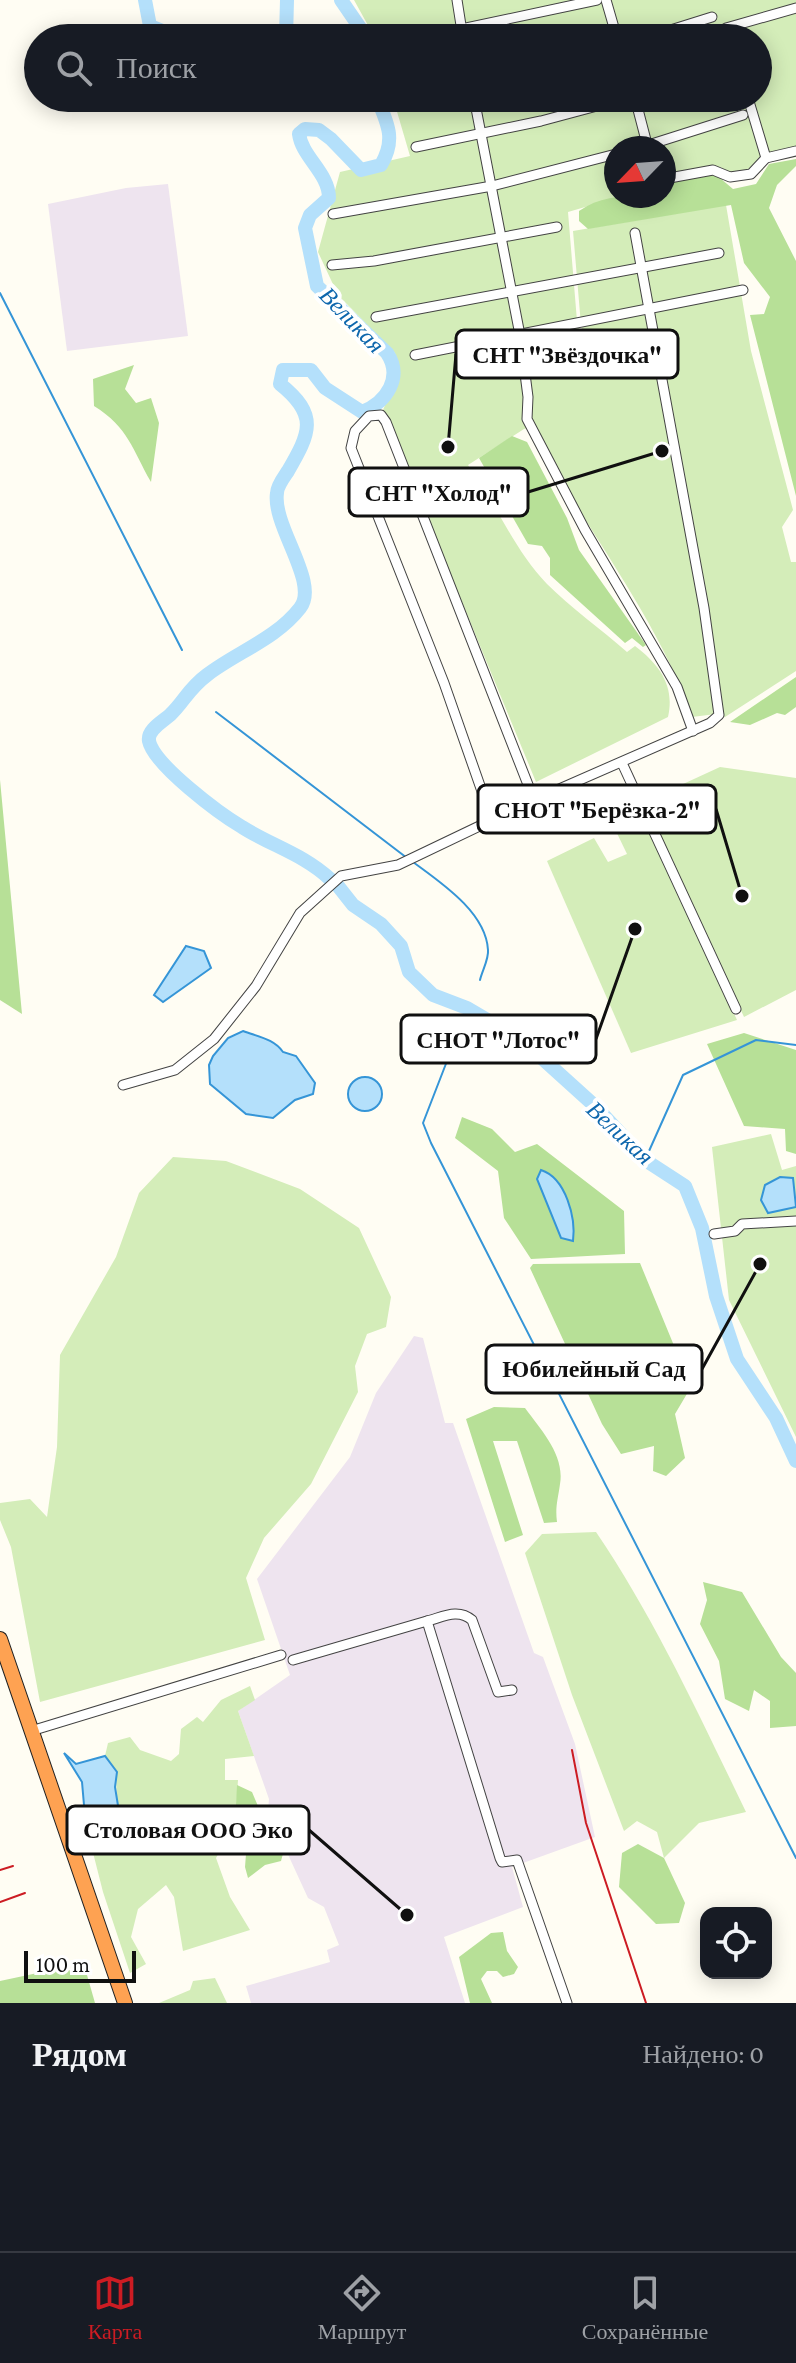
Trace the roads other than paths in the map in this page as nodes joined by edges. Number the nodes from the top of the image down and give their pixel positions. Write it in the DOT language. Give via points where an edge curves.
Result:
graph roads {
  1 [pos="457,0"];
  2 [pos="597,0"];
  3 [pos="606,0"];
  4 [pos="796,8"];
  5 [pos="712,17"];
  6 [pos="461,24"];
  7 [pos="502,24"];
  8 [pos="613,24"];
  9 [pos="690,24"];
  10 [pos="740,24"];
  11 [pos="477,112"];
  12 [pos="569,112"];
  13 [pos="638,112"];
  14 [pos="752,112"];
  15 [pos="743,115"];
  16 [pos="481,133"];
  17 [pos="642,136"];
  18 [pos="676,137"];
  19 [pos="416,147"];
  20 [pos="796,151"];
  21 [pos="604,157"];
  22 [pos="766,158"];
  23 [pos="676,177"];
  24 [pos="492,186"];
  25 [pos="333,214"];
  26 [pos="557,227"];
  27 [pos="635,233"];
  28 [pos="501,237"];
  29 [pos="719,253"];
  30 [pos="332,265"];
  31 [pos="641,268"];
  32 [pos="743,290"];
  33 [pos="512,291"];
  34 [pos="649,308"];
  35 [pos="376,317"];
  36 [pos="520,335"];
  37 [pos="415,355"];
  38 [pos="693,731"];
  39 [pos="622,763"];
  40 [pos="534,800"];
  41 [pos="492,820"];
  42 [pos="736,1009"];
  43 [pos="123,1085"];
  44 [pos="796,1221"];
  45 [pos="714,1234"];
  46 [pos="427,1621"];
  47 [pos="1,1643"];
  48 [pos="281,1655"];
  49 [pos="293,1660"];
  50 [pos="512,1690"];
  51 [pos="31,1731"];
  52 [pos="125,2003"];
  53 [pos="567,2003"];
  1 -- 6 [label="street"];
  2 -- 7 [label="street"];
  3 -- 8 [label="street"];
  4 -- 10 [label="street"];
  5 -- 9 [label="street"];
  11 -- 16 [label="street"];
  12 -- 16 [label="street"];
  13 -- 17 [label="street"];
  14 -- 22 [label="street"];
  15 -- 18 [label="street"];
  16 -- 19 [label="street"];
  16 -- 24 [label="street"];
  20 -- 22 [label="street"];
  21 -- 24 [label="street"];
  22 -- 23 [label="street" via="751,174 730,177 713,170"];
  24 -- 25 [label="street"];
  24 -- 28 [label="street"];
  26 -- 28 [label="street"];
  27 -- 31 [label="street"];
  28 -- 30 [label="street"];
  28 -- 33 [label="street"];
  29 -- 31 [label="street"];
  31 -- 33 [label="street"];
  31 -- 34 [label="street"];
  32 -- 34 [label="street"];
  33 -- 35 [label="street"];
  33 -- 36 [label="street"];
  34 -- 36 [label="street"];
  34 -- 38 [label="street" via="720,708 715,720"];
  36 -- 37 [label="street"];
  36 -- 38 [label="street" via="527,419 677,687"];
  38 -- 39 [label="street"];
  39 -- 40 [label="street"];
  39 -- 42 [label="street"];
  40 -- 41 [label="street"];
  40 -- 41 [label="street" via="386,422 381,415 369,416 355,431 351,448"];
  41 -- 43 [label="street" via="398,865 336,879 294,921 256,986 214,1039 175,1070"];
  44 -- 45 [label="street" via="742,1224 735,1231"];
  46 -- 49 [label="street"];
  46 -- 50 [label="street" via="466,1615 498,1692"];
  46 -- 53 [label="street" via="500,1858 517,1860"];
  47 -- 51 [label="highway"];
  48 -- 51 [label="street"];
  51 -- 52 [label="highway"];
}
